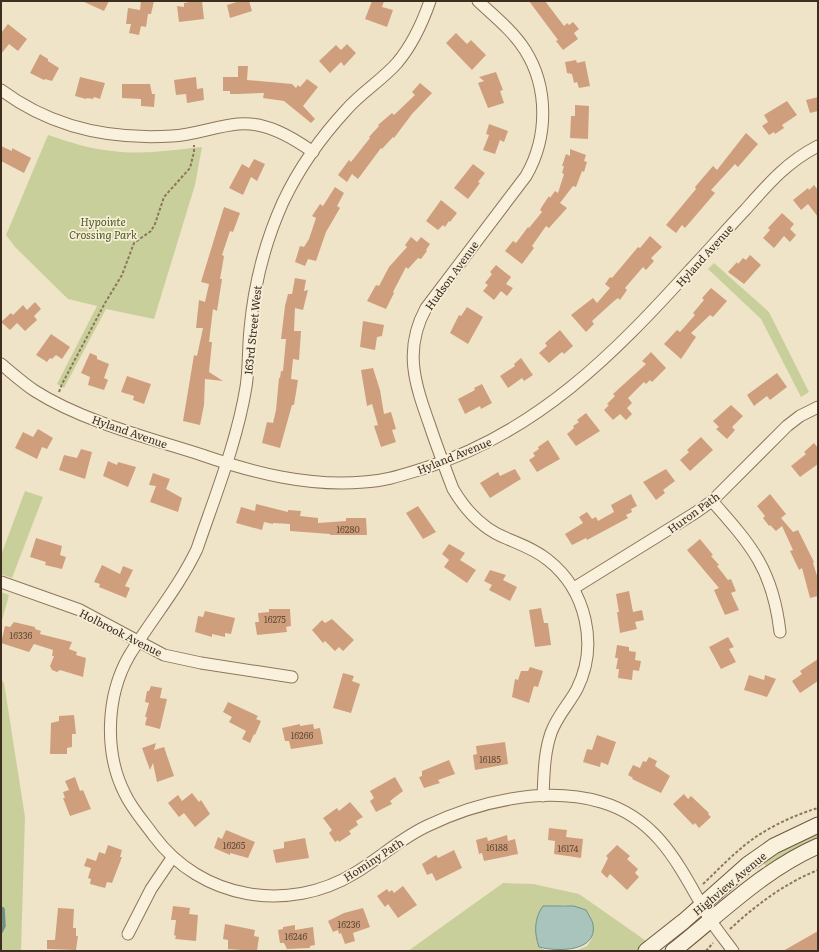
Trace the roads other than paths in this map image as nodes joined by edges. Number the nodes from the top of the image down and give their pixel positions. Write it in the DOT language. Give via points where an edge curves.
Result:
graph roads {
  1 [pos="430,1"];
  2 [pos="478,1"];
  3 [pos="1,90"];
  4 [pos="818,146"];
  5 [pos="313,152"];
  6 [pos="1,364"];
  7 [pos="818,407"];
  8 [pos="443,462"];
  9 [pos="226,463"];
  10 [pos="712,500"];
  11 [pos="1,582"];
  12 [pos="574,588"];
  13 [pos="780,632"];
  14 [pos="138,642"];
  15 [pos="292,677"];
  16 [pos="543,796"];
  17 [pos="818,825"];
  18 [pos="818,846"];
  19 [pos="172,858"];
  20 [pos="702,905"];
  21 [pos="711,921"];
  22 [pos="128,934"];
  23 [pos="646,951"];
  24 [pos="673,951"];
  25 [pos="733,951"];
  1 -- 5 [label="street, 163rd Street West" via="418,32 400,58 348,107"];
  2 -- 8 [label="street, Hudson Avenue" via="509,30 529,57 540,88 543,129 538,150 526,176 431,300 416,329 412,357 414,381"];
  3 -- 5 [label="street" via="46,116 75,128 98,133 136,137 173,136 238,123 284,134"];
  4 -- 8 [label="street, Hyland Avenue" via="782,169 645,320 593,370 517,427"];
  5 -- 9 [label="street, 163rd Street West" via="284,201 263,255 252,314 246,387"];
  6 -- 9 [label="street, Hyland Avenue" via="36,392 78,413"];
  7 -- 10 [label="street, Huron Path" via="800,416 777,435"];
  8 -- 9 [label="street, Hyland Avenue" via="389,479 351,483 286,478"];
  8 -- 12 [label="street, Hudson Avenue" via="453,489 466,510 492,532 544,556"];
  9 -- 14 [label="street, 163rd Street West" via="192,560"];
  10 -- 12 [label="street, Huron Path" via="679,524"];
  10 -- 13 [label="street" via="740,533 761,564 772,589"];
  11 -- 14 [label="street, Holbrook Avenue" via="80,610"];
  12 -- 16 [label="street, Hudson Avenue" via="587,626 586,658 577,688 551,733 546,754"];
  14 -- 15 [label="street, Holbrook Avenue" via="164,655 180,659"];
  14 -- 19 [label="street, Hominy Path" via="127,660 115,694 110,729 114,760 126,796"];
  16 -- 19 [label="street, Hominy Path" via="495,802 451,815 410,835 354,874 333,884 289,895 262,896 228,889 197,876"];
  16 -- 20 [label="street, Hominy Path" via="588,799 604,803 634,817 652,831 670,851"];
  17 -- 20 [label="street, Highview Avenue" via="774,846 758,857"];
  18 -- 21 [label="street, Highview Avenue" via="768,873"];
  19 -- 22 [label="street" via="151,889"];
  20 -- 21 [label="street, Hominy Path"];
  20 -- 23 [label="street, Highview Avenue"];
  21 -- 24 [label="street, Highview Avenue"];
  21 -- 25 [label="street, Hominy Path"];
}
